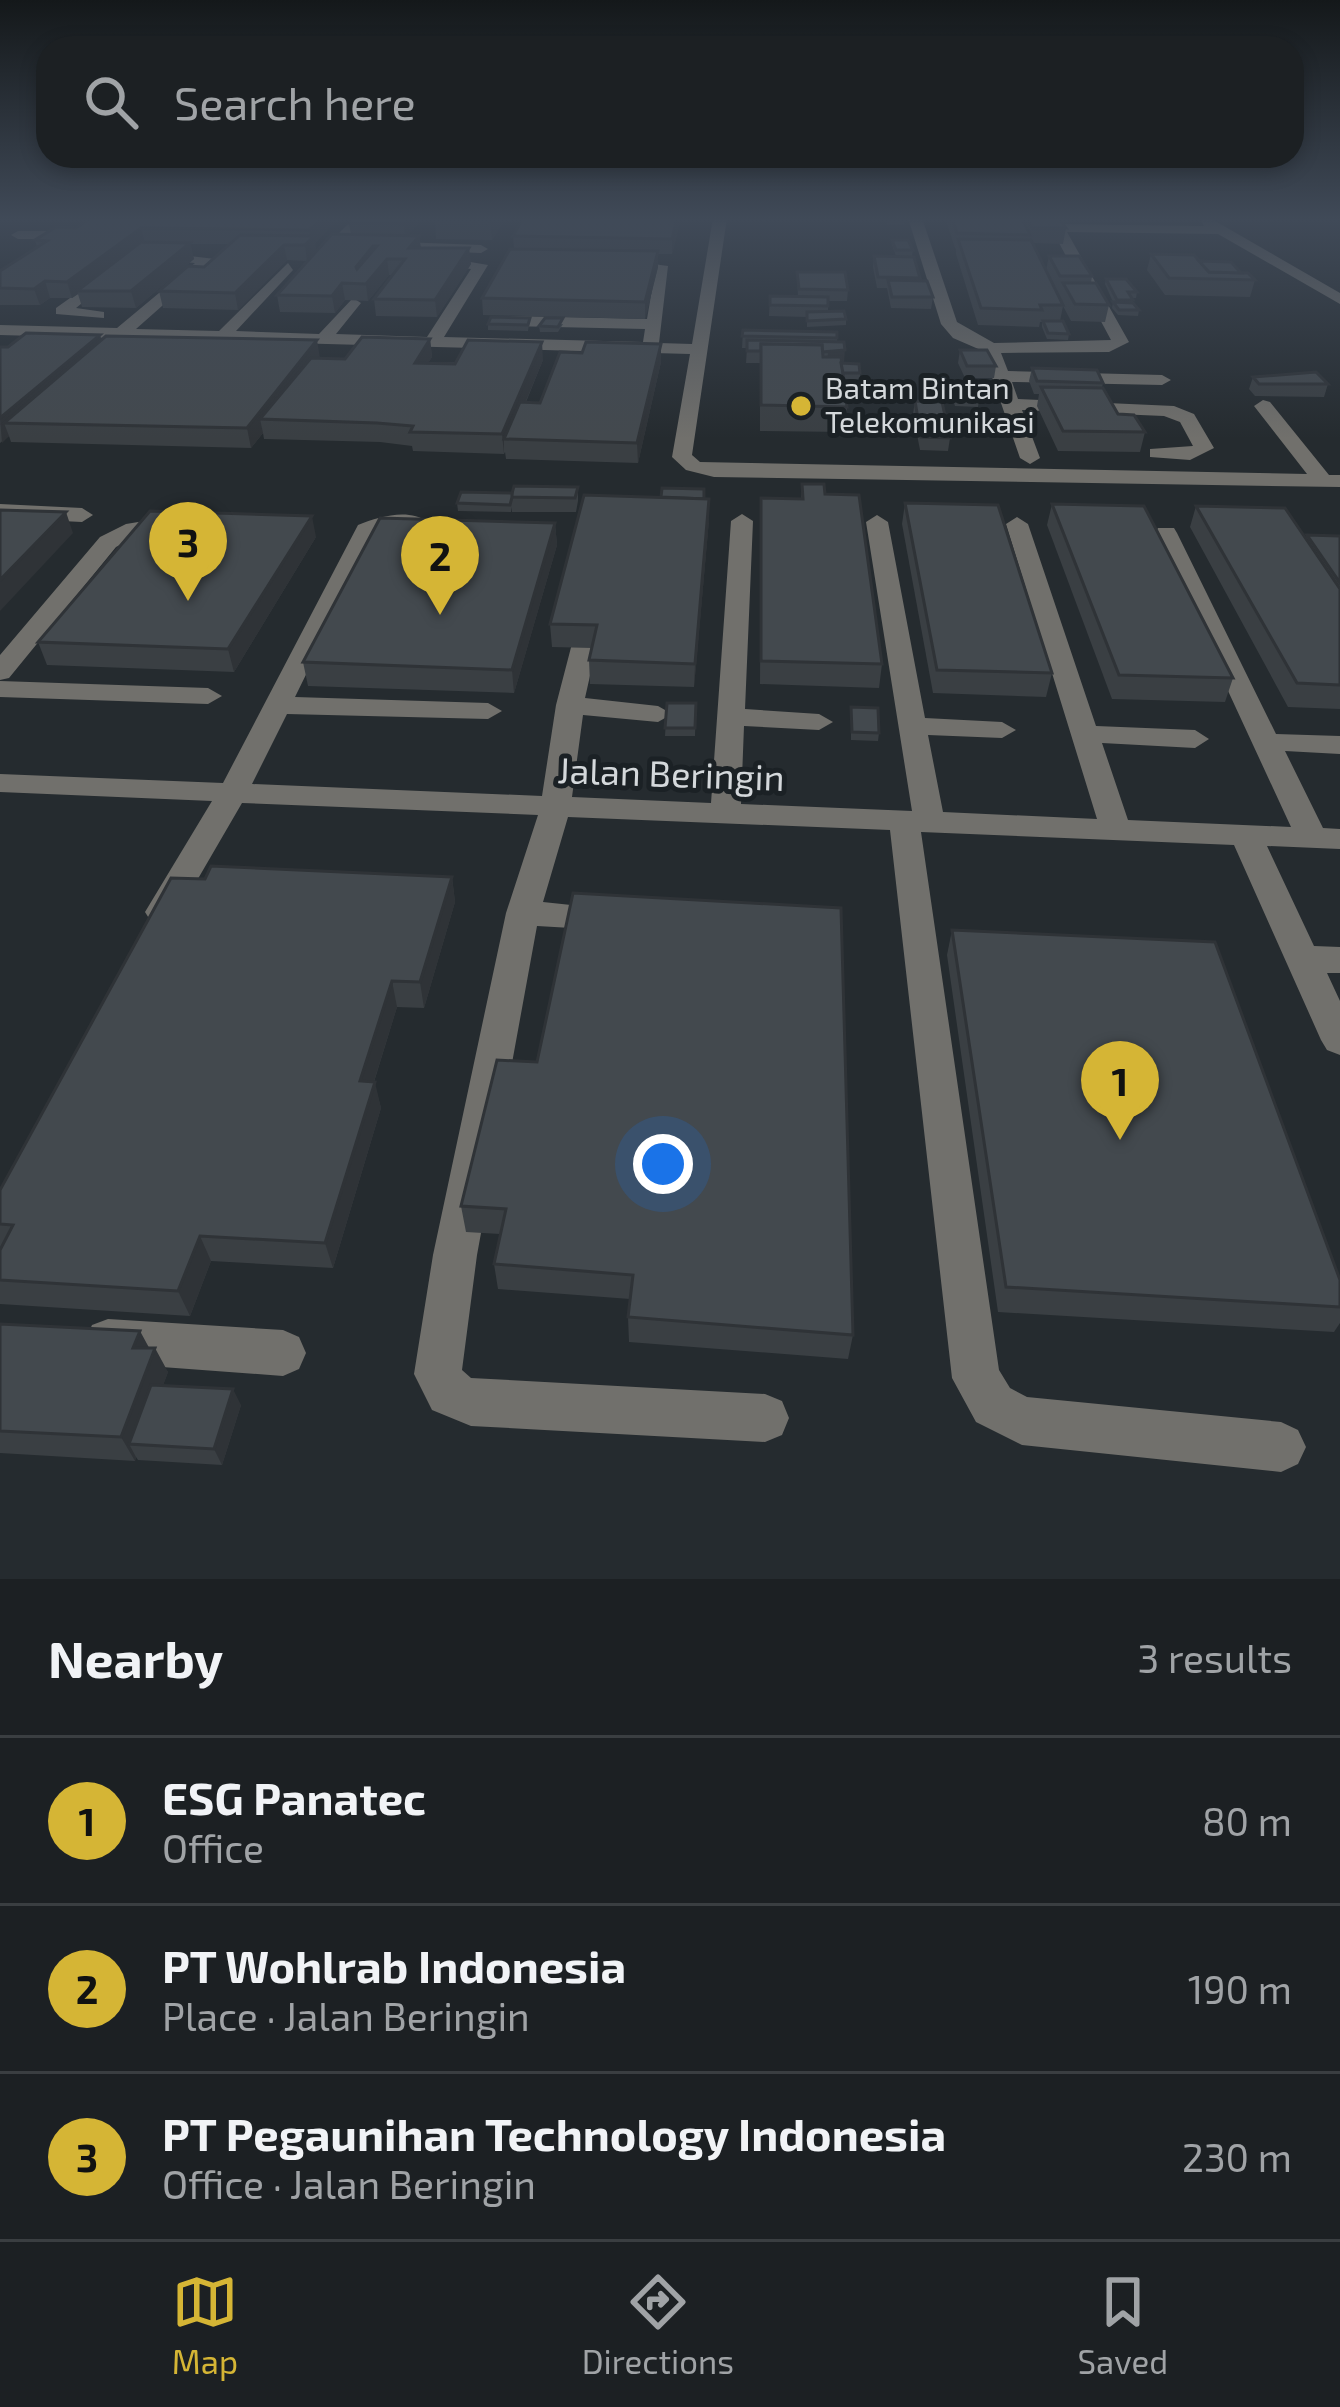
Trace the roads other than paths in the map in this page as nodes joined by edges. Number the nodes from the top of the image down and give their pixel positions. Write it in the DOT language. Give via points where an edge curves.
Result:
graph roads {
  1 [pos="88,292"];
  2 [pos="175,292"];
  3 [pos="265,292"];
  4 [pos="464,292"];
  5 [pos="660,292"];
  6 [pos="708,292"];
  7 [pos="939,292"];
  8 [pos="1092,292"];
  9 [pos="353,303"];
  10 [pos="0,313"];
  11 [pos="44,318"];
  12 [pos="268,318"];
  13 [pos="339,321"];
  14 [pos="509,321"];
  15 [pos="445,322"];
  16 [pos="142,324"];
  17 [pos="655,324"];
  18 [pos="8,330"];
  19 [pos="224,335"];
  20 [pos="254,336"];
  21 [pos="325,338"];
  22 [pos="362,340"];
  23 [pos="433,341"];
  24 [pos="466,342"];
  25 [pos="650,347"];
  26 [pos="991,348"];
  27 [pos="699,349"];
  28 [pos="88,350"];
  29 [pos="196,351"];
  30 [pos="312,355"];
  31 [pos="349,357"];
  32 [pos="568,357"];
  33 [pos="628,358"];
  34 [pos="454,362"];
  35 [pos="1001,376"];
  36 [pos="1104,379"];
  37 [pos="1162,380"];
  38 [pos="1011,404"];
  39 [pos="1121,406"];
  40 [pos="1263,406"];
  41 [pos="1157,453"];
  42 [pos="1030,458"];
  43 [pos="1331,481"];
  44 [pos="0,511"];
  45 [pos="82,514"];
  46 [pos="742,520"];
  47 [pos="877,521"];
  48 [pos="207,523"];
  49 [pos="439,523"];
  50 [pos="1017,524"];
  51 [pos="1166,533"];
  52 [pos="598,590"];
  53 [pos="0,672"];
  54 [pos="0,689"];
  55 [pos="208,696"];
  56 [pos="276,705"];
  57 [pos="570,705"];
  58 [pos="488,711"];
  59 [pos="658,714"];
  60 [pos="731,717"];
  61 [pos="819,722"];
  62 [pos="913,726"];
  63 [pos="1002,730"];
  64 [pos="1084,734"];
  65 [pos="1195,739"];
  66 [pos="1266,742"];
  67 [pos="1340,745"];
  68 [pos="0,783"];
  69 [pos="232,794"];
  70 [pos="555,808"];
  71 [pos="725,815"];
  72 [pos="917,822"];
  73 [pos="1116,830"];
  74 [pos="1246,836"];
  75 [pos="1326,838"];
  76 [pos="173,890"];
  77 [pos="218,891"];
  78 [pos="523,913"];
  79 [pos="638,920"];
  80 [pos="917,938"];
  81 [pos="964,940"];
  82 [pos="141,952"];
  83 [pos="1301,959"];
  84 [pos="1340,960"];
  85 [pos="1340,1040"];
  86 [pos="71,1338"];
  87 [pos="283,1353"];
  88 [pos="765,1418"];
  89 [pos="1281,1448"];
  1 -- 16 [label="street" via="62,311"];
  2 -- 16 [label="street"];
  3 -- 19 [label="street"];
  4 -- 15 [label="street"];
  5 -- 17 [label="street"];
  6 -- 27 [label="street"];
  7 -- 26 [label="street" via="959,334"];
  8 -- 26 [label="street" via="1118,346"];
  9 -- 13 [label="street"];
  10 -- 11 [label="street"];
  11 -- 16 [label="street" via="122,332"];
  11 -- 18 [label="street"];
  11 -- 28 [label="street" via="26,347"];
  12 -- 13 [label="street"];
  13 -- 15 [label="street"];
  13 -- 21 [label="street"];
  14 -- 17 [label="street"];
  15 -- 23 [label="street"];
  16 -- 19 [label="street"];
  16 -- 29 [label="street" via="132,349"];
  17 -- 25 [label="street"];
  19 -- 20 [label="street"];
  20 -- 21 [label="street"];
  20 -- 30 [label="street" via="242,350"];
  21 -- 22 [label="street"];
  22 -- 23 [label="street"];
  22 -- 31 [label="street"];
  23 -- 24 [label="street"];
  24 -- 32 [label="street"];
  24 -- 34 [label="street"];
  25 -- 27 [label="street"];
  25 -- 32 [label="street"];
  26 -- 35 [label="street"];
  27 -- 43 [label="street" via="682,457 703,470"];
  32 -- 33 [label="street"];
  35 -- 36 [label="street"];
  35 -- 38 [label="street"];
  36 -- 37 [label="street"];
  36 -- 39 [label="street"];
  38 -- 39 [label="street"];
  38 -- 42 [label="street"];
  39 -- 41 [label="street" via="1180,413 1204,448"];
  40 -- 43 [label="street"];
  44 -- 45 [label="street"];
  46 -- 60 [label="street"];
  47 -- 62 [label="street"];
  48 -- 53 [label="street" via="151,525 108,542"];
  49 -- 56 [label="street" via="393,521 366,530"];
  50 -- 64 [label="street"];
  51 -- 66 [label="street"];
  52 -- 57 [label="street"];
  54 -- 55 [label="street"];
  56 -- 58 [label="street"];
  56 -- 69 [label="street"];
  57 -- 59 [label="street"];
  57 -- 70 [label="street"];
  60 -- 61 [label="street"];
  60 -- 71 [label="street"];
  62 -- 63 [label="street"];
  62 -- 72 [label="street"];
  64 -- 65 [label="street"];
  64 -- 73 [label="street"];
  66 -- 67 [label="street"];
  66 -- 75 [label="street"];
  68 -- 69 [label="street, Jalan Beringin"];
  69 -- 70 [label="street, Jalan Beringin"];
  69 -- 76 [label="street"];
  70 -- 71 [label="street, Jalan Beringin"];
  70 -- 78 [label="street"];
  71 -- 72 [label="street, Jalan Beringin"];
  72 -- 73 [label="street, Jalan Beringin"];
  72 -- 80 [label="street"];
  73 -- 74 [label="street, Jalan Beringin"];
  74 -- 75 [label="street, Jalan Beringin"];
  74 -- 83 [label="street"];
  76 -- 77 [label="street"];
  76 -- 82 [label="street"];
  78 -- 79 [label="street"];
  78 -- 88 [label="street" via="438,1374 449,1393 471,1402"];
  80 -- 81 [label="street"];
  80 -- 89 [label="street" via="976,1378 993,1405 1022,1421"];
  83 -- 84 [label="street"];
  83 -- 85 [label="street"];
  86 -- 87 [label="street"];
}
